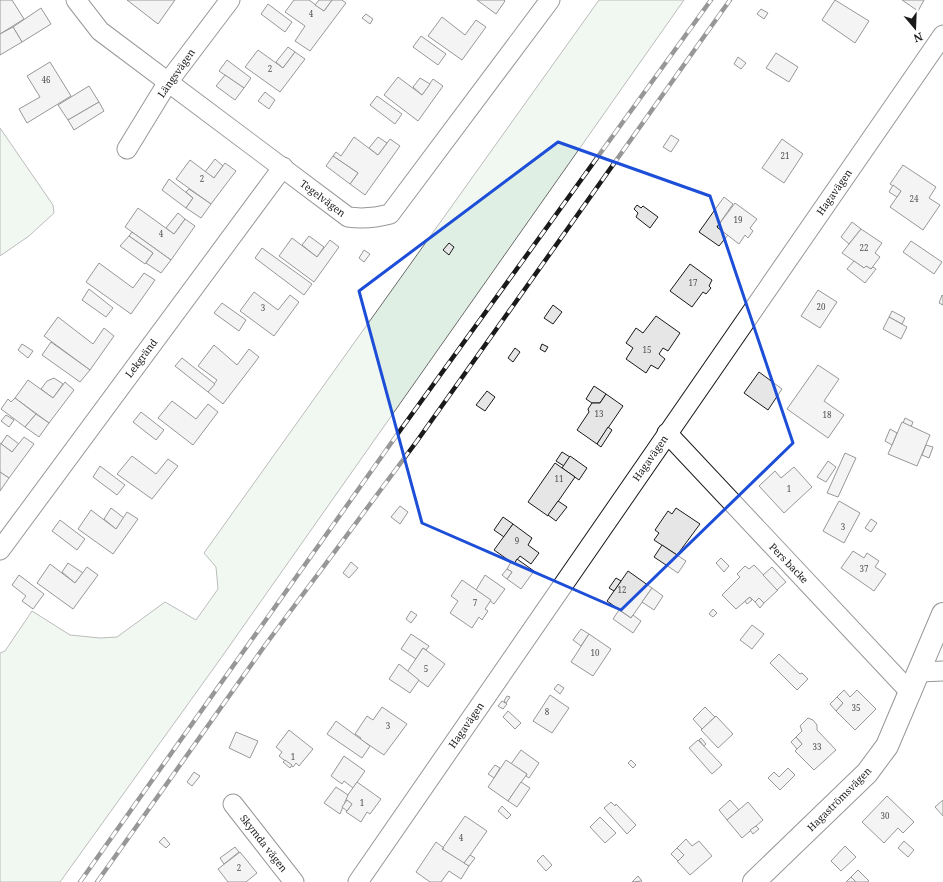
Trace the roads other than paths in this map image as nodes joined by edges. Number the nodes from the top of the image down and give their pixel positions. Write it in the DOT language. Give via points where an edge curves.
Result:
graph roads {
  1 [pos="76,0"];
  2 [pos="230,0"];
  3 [pos="550,0"];
  4 [pos="943,35"];
  5 [pos="168,82"];
  6 [pos="127,149"];
  7 [pos="282,167"];
  8 [pos="667,433"];
  9 [pos="0,550"];
  10 [pos="943,614"];
  11 [pos="943,670"];
  12 [pos="920,672"];
  13 [pos="911,693"];
  14 [pos="233,804"];
  15 [pos="294,882"];
  16 [pos="358,882"];
  17 [pos="754,882"];
  1 -- 5 [label="street, Tegelvägen" via="100,31"];
  2 -- 5 [label="street, Längsvägen"];
  3 -- 7 [label="street, Tegelvägen" via="390,214 373,218 348,217"];
  4 -- 8 [label="street, Hagavägen"];
  5 -- 6 [label="street, Längsvägen"];
  5 -- 7 [label="street, Tegelvägen"];
  7 -- 9 [label="street, Lekgränd"];
  8 -- 13 [label="street, Pers backe"];
  8 -- 16 [label="street, Hagavägen"];
  10 -- 12 [label="street, Hagaströmsvägen"];
  11 -- 12 [label="street"];
  12 -- 13 [label="street, Hagaströmsvägen"];
  13 -- 17 [label="street, Hagaströmsvägen" via="888,746 867,773"];
  14 -- 15 [label="street, Skymda vägen"];
}
